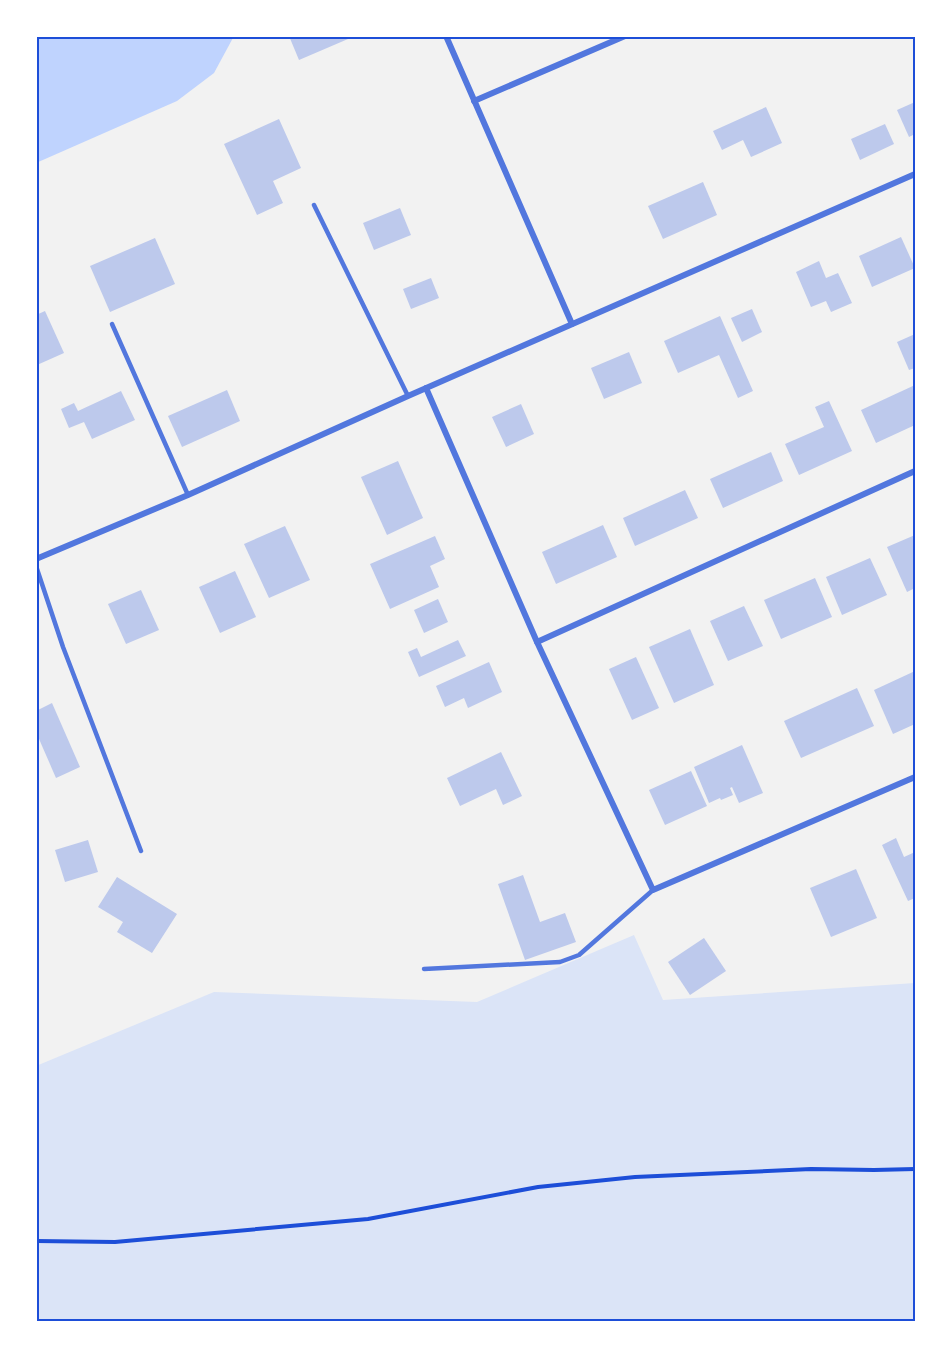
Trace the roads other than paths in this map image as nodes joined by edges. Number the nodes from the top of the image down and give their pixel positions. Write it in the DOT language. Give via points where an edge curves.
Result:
graph roads {
  1 [pos="446,36"];
  2 [pos="625,36"];
  3 [pos="474,101"];
  4 [pos="915,174"];
  5 [pos="314,205"];
  6 [pos="112,324"];
  7 [pos="572,324"];
  8 [pos="426,388"];
  9 [pos="408,396"];
  10 [pos="915,471"];
  11 [pos="188,495"];
  12 [pos="36,559"];
  13 [pos="36,566"];
  14 [pos="537,642"];
  15 [pos="915,777"];
  16 [pos="141,851"];
  17 [pos="653,890"];
  18 [pos="424,969"];
  1 -- 3 [label="street"];
  2 -- 3 [label="street"];
  3 -- 7 [label="street"];
  4 -- 7 [label="street"];
  5 -- 9 [label="lane"];
  6 -- 11 [label="lane"];
  7 -- 8 [label="street"];
  8 -- 9 [label="street"];
  8 -- 14 [label="street"];
  9 -- 11 [label="street"];
  10 -- 14 [label="street"];
  11 -- 12 [label="street"];
  13 -- 16 [label="lane"];
  14 -- 17 [label="street"];
  15 -- 17 [label="street"];
  17 -- 18 [label="lane" via="579,955 560,962"];
}
